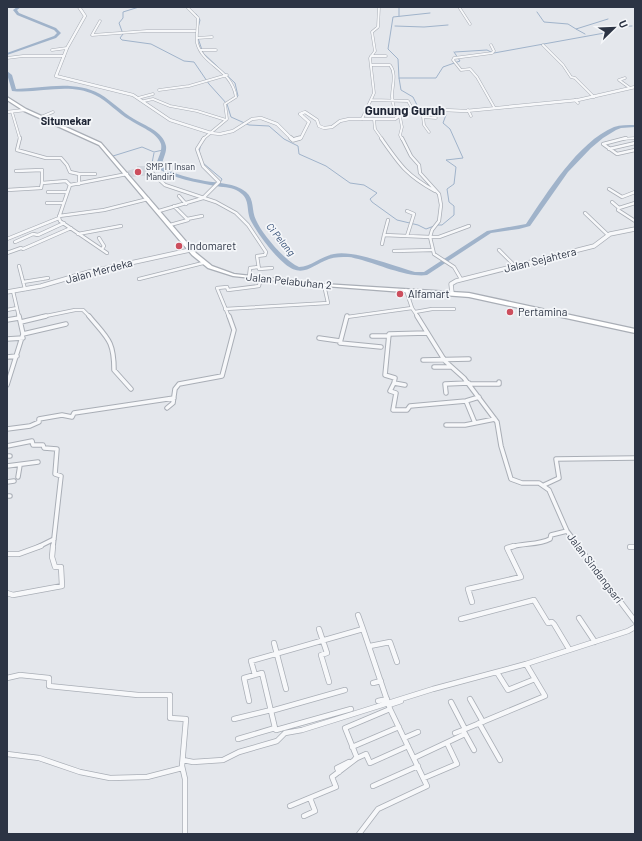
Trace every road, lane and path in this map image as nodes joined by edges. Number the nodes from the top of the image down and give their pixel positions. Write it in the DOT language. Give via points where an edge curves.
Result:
graph roads {
  1 [pos="80,7"];
  2 [pos="379,7"];
  3 [pos="459,7"];
  4 [pos="191,11"];
  5 [pos="100,21"];
  6 [pos="470,24"];
  7 [pos="197,32"];
  8 [pos="212,37"];
  9 [pos="491,45"];
  10 [pos="543,45"];
  11 [pos="67,48"];
  12 [pos="52,50"];
  13 [pos="216,50"];
  14 [pos="202,51"];
  15 [pos="64,56"];
  16 [pos="371,56"];
  17 [pos="386,56"];
  18 [pos="7,58"];
  19 [pos="371,65"];
  20 [pos="225,72"];
  21 [pos="625,78"];
  22 [pos="635,87"];
  23 [pos="630,88"];
  24 [pos="159,90"];
  25 [pos="153,94"];
  26 [pos="594,97"];
  27 [pos="7,98"];
  28 [pos="138,98"];
  29 [pos="372,100"];
  30 [pos="575,100"];
  31 [pos="144,101"];
  32 [pos="394,101"];
  33 [pos="578,103"];
  34 [pos="494,107"];
  35 [pos="420,109"];
  36 [pos="25,110"];
  37 [pos="413,110"];
  38 [pos="468,110"];
  39 [pos="7,112"];
  40 [pos="12,112"];
  41 [pos="53,112"];
  42 [pos="404,112"];
  43 [pos="471,116"];
  44 [pos="41,117"];
  45 [pos="400,117"];
  46 [pos="423,117"];
  47 [pos="436,118"];
  48 [pos="362,119"];
  49 [pos="374,119"];
  50 [pos="226,120"];
  51 [pos="209,132"];
  52 [pos="429,132"];
  53 [pos="635,138"];
  54 [pos="635,143"];
  55 [pos="609,149"];
  56 [pos="635,150"];
  57 [pos="150,166"];
  58 [pos="16,171"];
  59 [pos="79,174"];
  60 [pos="95,174"];
  61 [pos="127,174"];
  62 [pos="42,183"];
  63 [pos="79,184"];
  64 [pos="70,185"];
  65 [pos="610,189"];
  66 [pos="7,190"];
  67 [pos="48,192"];
  68 [pos="67,192"];
  69 [pos="438,192"];
  70 [pos="635,192"];
  71 [pos="179,196"];
  72 [pos="204,198"];
  73 [pos="148,199"];
  74 [pos="612,202"];
  75 [pos="47,203"];
  76 [pos="64,203"];
  77 [pos="635,203"];
  78 [pos="186,204"];
  79 [pos="174,206"];
  80 [pos="619,208"];
  81 [pos="159,211"];
  82 [pos="408,211"];
  83 [pos="584,213"];
  84 [pos="202,216"];
  85 [pos="59,217"];
  86 [pos="187,219"];
  87 [pos="388,220"];
  88 [pos="635,221"];
  89 [pos="64,223"];
  90 [pos="170,225"];
  91 [pos="122,226"];
  92 [pos="469,226"];
  93 [pos="71,228"];
  94 [pos="635,229"];
  95 [pos="78,234"];
  96 [pos="384,235"];
  97 [pos="608,235"];
  98 [pos="407,236"];
  99 [pos="430,237"];
  100 [pos="99,238"];
  101 [pos="7,239"];
  102 [pos="15,242"];
  103 [pos="382,244"];
  104 [pos="102,249"];
  105 [pos="190,250"];
  106 [pos="432,250"];
  107 [pos="499,250"];
  108 [pos="394,251"];
  109 [pos="7,253"];
  110 [pos="107,253"];
  111 [pos="204,263"];
  112 [pos="19,266"];
  113 [pos="515,266"];
  114 [pos="258,267"];
  115 [pos="272,268"];
  116 [pos="249,277"];
  117 [pos="261,278"];
  118 [pos="139,279"];
  119 [pos="461,279"];
  120 [pos="23,282"];
  121 [pos="51,284"];
  122 [pos="324,284"];
  123 [pos="25,289"];
  124 [pos="406,290"];
  125 [pos="13,291"];
  126 [pos="7,292"];
  127 [pos="452,293"];
  128 [pos="17,308"];
  129 [pos="412,308"];
  130 [pos="454,308"];
  131 [pos="7,310"];
  132 [pos="225,310"];
  133 [pos="415,312"];
  134 [pos="20,318"];
  135 [pos="7,320"];
  136 [pos="21,322"];
  137 [pos="66,324"];
  138 [pos="635,331"];
  139 [pos="427,333"];
  140 [pos="23,336"];
  141 [pos="372,336"];
  142 [pos="388,336"];
  143 [pos="318,338"];
  144 [pos="7,339"];
  145 [pos="340,341"];
  146 [pos="381,347"];
  147 [pos="18,356"];
  148 [pos="7,357"];
  149 [pos="444,359"];
  150 [pos="469,359"];
  151 [pos="422,360"];
  152 [pos="434,367"];
  153 [pos="450,367"];
  154 [pos="499,382"];
  155 [pos="394,383"];
  156 [pos="469,384"];
  157 [pos="7,385"];
  158 [pos="405,385"];
  159 [pos="131,389"];
  160 [pos="446,392"];
  161 [pos="479,397"];
  162 [pos="174,398"];
  163 [pos="466,401"];
  164 [pos="167,408"];
  165 [pos="495,419"];
  166 [pos="476,423"];
  167 [pos="446,426"];
  168 [pos="7,429"];
  169 [pos="7,446"];
  170 [pos="635,458"];
  171 [pos="38,462"];
  172 [pos="20,465"];
  173 [pos="7,466"];
  174 [pos="18,477"];
  175 [pos="14,481"];
  176 [pos="7,482"];
  177 [pos="544,485"];
  178 [pos="567,531"];
  179 [pos="54,539"];
  180 [pos="635,546"];
  181 [pos="630,547"];
  182 [pos="7,554"];
  183 [pos="7,594"];
  184 [pos="472,602"];
  185 [pos="358,615"];
  186 [pos="579,618"];
  187 [pos="461,619"];
  188 [pos="635,621"];
  189 [pos="635,627"];
  190 [pos="319,629"];
  191 [pos="363,629"];
  192 [pos="323,640"];
  193 [pos="596,642"];
  194 [pos="274,643"];
  195 [pos="370,646"];
  196 [pos="569,649"];
  197 [pos="276,654"];
  198 [pos="397,662"];
  199 [pos="526,664"];
  200 [pos="498,674"];
  201 [pos="255,675"];
  202 [pos="7,678"];
  203 [pos="535,679"];
  204 [pos="381,681"];
  205 [pos="329,682"];
  206 [pos="372,683"];
  207 [pos="286,689"];
  208 [pos="345,690"];
  209 [pos="414,696"];
  210 [pos="470,699"];
  211 [pos="249,701"];
  212 [pos="378,702"];
  213 [pos="451,702"];
  214 [pos="388,704"];
  215 [pos="351,709"];
  216 [pos="271,710"];
  217 [pos="234,719"];
  218 [pos="481,722"];
  219 [pos="399,727"];
  220 [pos="275,728"];
  221 [pos="464,731"];
  222 [pos="418,732"];
  223 [pos="455,733"];
  224 [pos="404,738"];
  225 [pos="238,739"];
  226 [pos="447,743"];
  227 [pos="408,746"];
  228 [pos="352,747"];
  229 [pos="474,750"];
  230 [pos="7,754"];
  231 [pos="357,758"];
  232 [pos="414,758"];
  233 [pos="183,760"];
  234 [pos="500,760"];
  235 [pos="418,766"];
  236 [pos="182,768"];
  237 [pos="424,778"];
  238 [pos="373,786"];
  239 [pos="310,798"];
  240 [pos="290,806"];
  241 [pos="304,816"];
  242 [pos="185,834"];
  243 [pos="359,834"];
  1 -- 11 [label="street" via="84,17"];
  2 -- 16 [label="street" via="378,27 372,32 375,51"];
  3 -- 6 [label="street"];
  4 -- 7 [label="street" via="199,22"];
  5 -- 7 [label="street" via="92,35 144,31"];
  7 -- 8 [label="street"];
  7 -- 14 [label="street"];
  9 -- 34 [label="street" via="494,51 492,53 473,54 453,60 461,70 470,69 477,77"];
  10 -- 26 [label="street" via="561,63 571,78 575,78"];
  11 -- 12 [label="street"];
  11 -- 15 [label="street"];
  13 -- 14 [label="street"];
  14 -- 20 [label="street"];
  15 -- 18 [label="street"];
  15 -- 28 [label="street" via="56,76 116,90"];
  16 -- 17 [label="street"];
  16 -- 19 [label="street"];
  19 -- 29 [label="street" via="374,86"];
  19 -- 32 [label="street" via="392,67"];
  20 -- 24 [label="street" via="189,86"];
  20 -- 50 [label="street" via="236,89 236,97 225,104 228,117"];
  21 -- 23 [label="street" via="619,80"];
  22 -- 23 [label="street"];
  23 -- 26 [label="street"];
  25 -- 28 [label="street"];
  26 -- 30 [label="street"];
  27 -- 36 [label="main road, Jalan Pelabuhan 2"];
  28 -- 31 [label="street"];
  29 -- 32 [label="street"];
  29 -- 48 [label="street"];
  30 -- 33 [label="street"];
  30 -- 34 [label="street"];
  31 -- 50 [label="street" via="153,99 174,108 197,111"];
  31 -- 51 [label="street" via="170,120"];
  32 -- 37 [label="street" via="408,101"];
  32 -- 42 [label="street" via="395,112"];
  34 -- 38 [label="street"];
  35 -- 37 [label="street"];
  35 -- 38 [label="street"];
  35 -- 46 [label="street"];
  36 -- 40 [label="street"];
  36 -- 44 [label="main road, Jalan Pelabuhan 2"];
  37 -- 42 [label="street"];
  38 -- 43 [label="street"];
  39 -- 40 [label="street"];
  40 -- 59 [label="street" via="20,138 17,150 63,159 68,163 70,172"];
  41 -- 44 [label="street"];
  42 -- 45 [label="street"];
  44 -- 61 [label="main road, Jalan Pelabuhan 2" via="100,144"];
  45 -- 49 [label="street"];
  45 -- 69 [label="street" via="400,135 419,165 420,173"];
  46 -- 47 [label="street"];
  46 -- 52 [label="street" via="424,125"];
  48 -- 49 [label="street"];
  48 -- 51 [label="street" via="343,120 332,127 324,128 308,113 301,113 309,122 301,138 295,140 277,124 261,118 252,119 233,131 220,134"];
  49 -- 69 [label="street" via="377,133 400,166 415,180"];
  50 -- 51 [label="street"];
  51 -- 72 [label="street" via="202,138 197,152 203,166 219,182"];
  53 -- 55 [label="street" via="603,144"];
  54 -- 55 [label="street"];
  55 -- 56 [label="street" via="618,154"];
  57 -- 72 [label="street" via="149,170 166,185"];
  58 -- 62 [label="street" via="42,170"];
  59 -- 60 [label="street"];
  59 -- 63 [label="street"];
  61 -- 63 [label="street"];
  61 -- 73 [label="main road, Jalan Pelabuhan 2"];
  62 -- 64 [label="street" via="66,181"];
  62 -- 66 [label="street" via="41,188"];
  63 -- 64 [label="street"];
  64 -- 68 [label="street"];
  65 -- 70 [label="street" via="622,196"];
  67 -- 68 [label="street"];
  68 -- 76 [label="street"];
  69 -- 99 [label="street" via="441,205 439,221"];
  71 -- 78 [label="street"];
  72 -- 78 [label="street"];
  72 -- 114 [label="street" via="230,208 248,225 266,252 265,255 257,256"];
  73 -- 81 [label="main road, Jalan Pelabuhan 2"];
  73 -- 85 [label="street" via="104,210"];
  74 -- 80 [label="street"];
  75 -- 76 [label="street"];
  76 -- 85 [label="street"];
  77 -- 80 [label="street"];
  78 -- 79 [label="street"];
  79 -- 81 [label="street"];
  79 -- 86 [label="street"];
  80 -- 88 [label="street" via="617,209"];
  81 -- 90 [label="main road, Jalan Pelabuhan 2"];
  82 -- 98 [label="street" via="414,214"];
  83 -- 97 [label="street"];
  84 -- 86 [label="street"];
  85 -- 89 [label="street"];
  85 -- 101 [label="street"];
  86 -- 90 [label="street"];
  87 -- 96 [label="street"];
  89 -- 93 [label="street"];
  89 -- 102 [label="street"];
  90 -- 105 [label="main road, Jalan Pelabuhan 2"];
  91 -- 95 [label="street"];
  92 -- 99 [label="street" via="439,237"];
  93 -- 95 [label="street"];
  93 -- 109 [label="street" via="23,250 21,248"];
  94 -- 97 [label="street, Jalan Sejahtera"];
  95 -- 104 [label="street"];
  96 -- 98 [label="street"];
  96 -- 103 [label="street"];
  97 -- 113 [label="street, Jalan Sejahtera" via="594,246"];
  98 -- 99 [label="street"];
  99 -- 106 [label="street"];
  100 -- 104 [label="street" via="104,246"];
  104 -- 110 [label="street"];
  105 -- 111 [label="main road, Jalan Pelabuhan 2"];
  105 -- 121 [label="street, Jalan Merdeka" via="89,272"];
  106 -- 108 [label="street"];
  106 -- 119 [label="street" via="457,270"];
  107 -- 113 [label="street"];
  111 -- 116 [label="main road, Jalan Pelabuhan 2" via="224,272"];
  111 -- 118 [label="street"];
  112 -- 120 [label="street"];
  113 -- 119 [label="street, Jalan Sejahtera"];
  114 -- 115 [label="street"];
  114 -- 116 [label="street" via="250,268"];
  116 -- 117 [label="main road, Jalan Pelabuhan 2"];
  117 -- 122 [label="main road, Jalan Pelabuhan 2"];
  117 -- 132 [label="street" via="259,286 228,290 227,287 217,288"];
  119 -- 127 [label="street" via="452,283"];
  120 -- 121 [label="street" via="48,276"];
  120 -- 123 [label="street"];
  121 -- 123 [label="street, Jalan Merdeka"];
  122 -- 124 [label="main road, Jalan Pelabuhan 2"];
  122 -- 132 [label="street" via="328,303"];
  123 -- 125 [label="street, Jalan Merdeka"];
  124 -- 127 [label="main road, Jalan Pelabuhan 2"];
  124 -- 129 [label="street"];
  125 -- 126 [label="street, Jalan Merdeka"];
  125 -- 128 [label="street"];
  127 -- 138 [label="main road, Jalan Pelabuhan 2"];
  128 -- 131 [label="street"];
  128 -- 134 [label="street"];
  129 -- 133 [label="street"];
  129 -- 145 [label="street" via="348,316"];
  130 -- 133 [label="street"];
  132 -- 162 [label="street" via="234,330 222,376 179,384 175,389"];
  133 -- 139 [label="street"];
  134 -- 135 [label="street"];
  134 -- 136 [label="street"];
  136 -- 140 [label="street"];
  136 -- 159 [label="street" via="83,310 111,342 114,370"];
  137 -- 140 [label="street"];
  139 -- 142 [label="street"];
  139 -- 149 [label="street"];
  140 -- 144 [label="street"];
  140 -- 147 [label="street"];
  141 -- 142 [label="street"];
  142 -- 155 [label="street" via="385,375 395,378"];
  143 -- 145 [label="street"];
  145 -- 146 [label="street" via="363,347"];
  147 -- 148 [label="street"];
  147 -- 157 [label="street"];
  149 -- 150 [label="street"];
  149 -- 151 [label="street"];
  149 -- 153 [label="street"];
  152 -- 153 [label="street"];
  153 -- 156 [label="street"];
  154 -- 156 [label="street"];
  155 -- 158 [label="street"];
  155 -- 163 [label="street" via="390,390 396,393 393,410"];
  156 -- 160 [label="street" via="445,384"];
  156 -- 161 [label="street"];
  161 -- 163 [label="street"];
  161 -- 165 [label="street"];
  162 -- 164 [label="street" via="173,403"];
  162 -- 168 [label="street" via="97,408 74,413 72,417 62,415 40,419 30,426"];
  163 -- 166 [label="street"];
  165 -- 166 [label="street"];
  165 -- 177 [label="street" via="499,426 501,446 511,479 522,483 539,482"];
  166 -- 167 [label="street"];
  169 -- 179 [label="street" via="32,441 33,445 43,445 44,449 57,449 55,474 60,476"];
  170 -- 177 [label="street" via="556,459 559,478"];
  171 -- 172 [label="street"];
  172 -- 173 [label="street"];
  172 -- 174 [label="street"];
  175 -- 176 [label="street"];
  177 -- 178 [label="street, Jalan Sindangsari" via="552,493"];
  178 -- 184 [label="street" via="551,535 550,539 544,542 523,543 507,548 521,577 468,589"];
  178 -- 188 [label="street, Jalan Sindangsari"];
  179 -- 182 [label="street" via="32,549"];
  179 -- 183 [label="street" via="52,557 55,566 61,567 63,586"];
  180 -- 181 [label="street"];
  185 -- 191 [label="street"];
  186 -- 193 [label="street"];
  187 -- 196 [label="street" via="534,600 548,624 554,624"];
  189 -- 193 [label="street"];
  190 -- 192 [label="street"];
  191 -- 192 [label="street"];
  191 -- 195 [label="street"];
  192 -- 197 [label="street"];
  192 -- 205 [label="street" via="327,653 321,655"];
  193 -- 196 [label="street"];
  194 -- 197 [label="street"];
  195 -- 198 [label="street" via="390,642"];
  195 -- 204 [label="street"];
  196 -- 199 [label="street"];
  197 -- 201 [label="street" via="251,661"];
  197 -- 207 [label="street"];
  199 -- 203 [label="street"];
  199 -- 214 [label="street"];
  200 -- 203 [label="street" via="508,690"];
  201 -- 211 [label="street" via="244,678"];
  201 -- 216 [label="street" via="262,673"];
  202 -- 233 [label="street" via="20,675 49,678 49,686 138,695 170,695 170,718 186,719"];
  203 -- 218 [label="street" via="545,696"];
  204 -- 206 [label="street"];
  204 -- 214 [label="street"];
  208 -- 216 [label="street"];
  209 -- 214 [label="street"];
  210 -- 218 [label="street"];
  212 -- 214 [label="street"];
  213 -- 221 [label="street"];
  214 -- 219 [label="street"];
  214 -- 228 [label="street" via="345,728"];
  214 -- 233 [label="street" via="302,730 282,733 276,741 227,756 223,760"];
  215 -- 220 [label="street" via="276,730"];
  216 -- 217 [label="street"];
  216 -- 220 [label="street"];
  218 -- 221 [label="street"];
  218 -- 234 [label="street"];
  219 -- 224 [label="street"];
  219 -- 228 [label="street"];
  220 -- 225 [label="street"];
  221 -- 223 [label="street"];
  221 -- 226 [label="street"];
  221 -- 229 [label="street"];
  222 -- 224 [label="street"];
  224 -- 227 [label="street"];
  226 -- 232 [label="street"];
  226 -- 237 [label="street" via="456,764"];
  227 -- 231 [label="street" via="370,763 366,754"];
  227 -- 232 [label="street"];
  228 -- 231 [label="street"];
  230 -- 236 [label="street" via="42,758 88,775 120,779 158,777"];
  231 -- 239 [label="street" via="332,777 336,786"];
  232 -- 235 [label="street"];
  233 -- 236 [label="street"];
  235 -- 237 [label="street"];
  235 -- 238 [label="street"];
  236 -- 242 [label="street" via="185,779"];
  237 -- 243 [label="street" via="428,786 378,810"];
  239 -- 240 [label="street"];
  239 -- 241 [label="street" via="315,810"];
}
